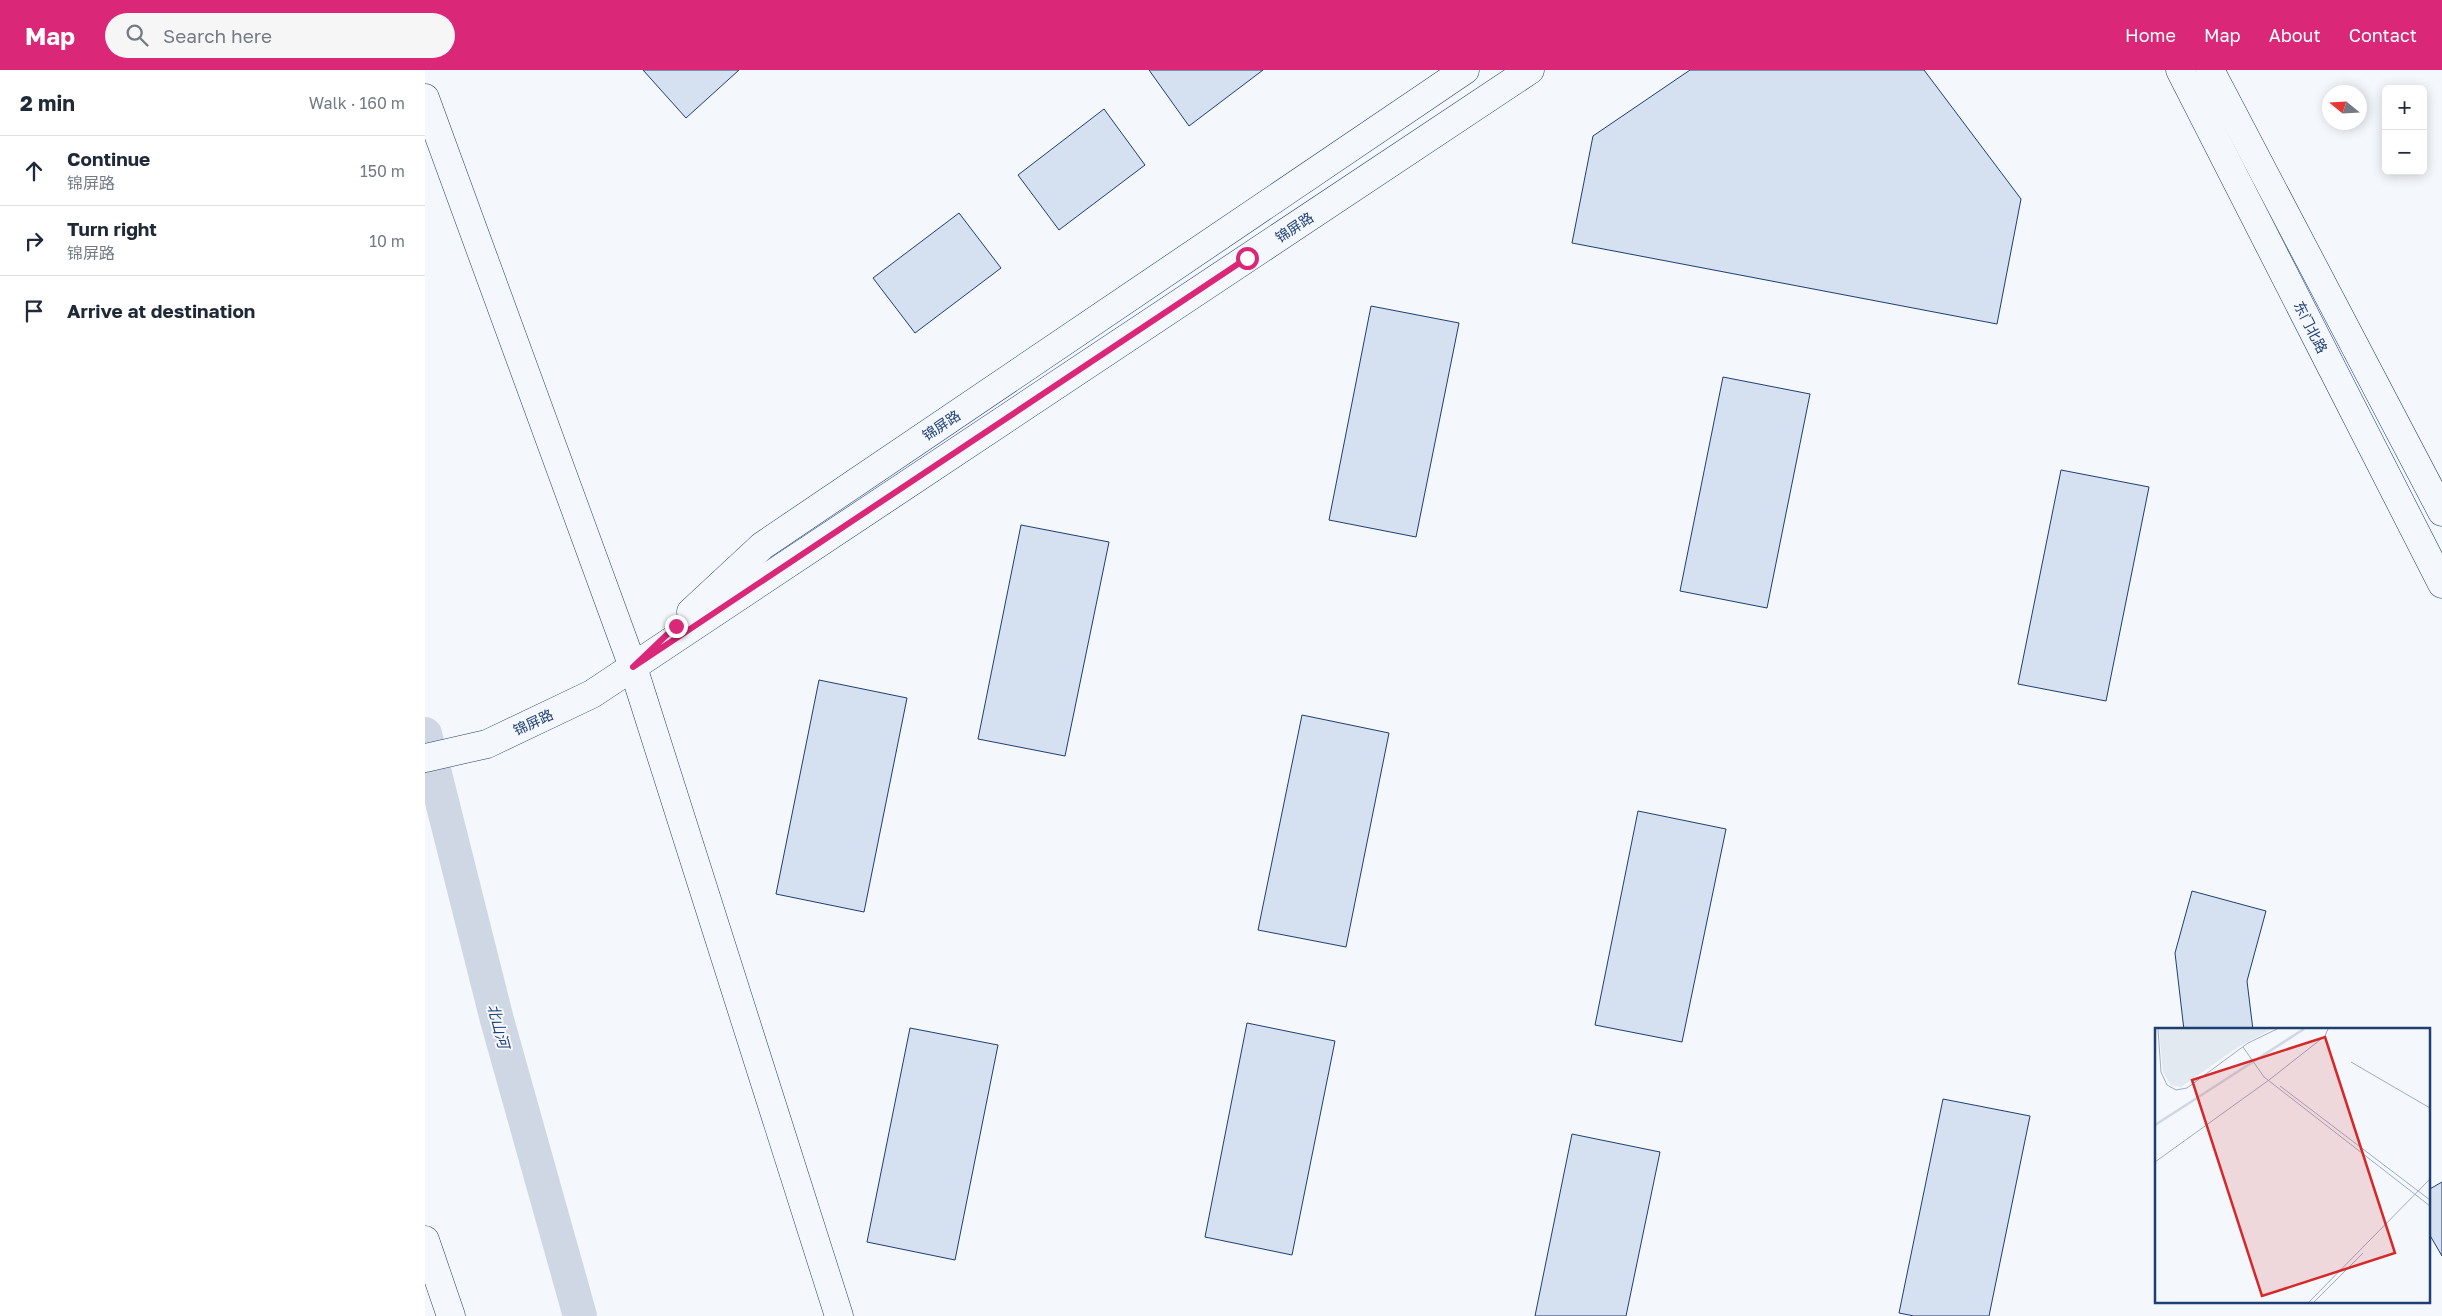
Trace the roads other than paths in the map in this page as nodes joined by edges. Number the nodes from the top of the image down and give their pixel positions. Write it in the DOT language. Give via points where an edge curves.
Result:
graph roads {
  1 [pos="1465,70"];
  2 [pos="1530,70"];
  3 [pos="2180,70"];
  4 [pos="2210,70"];
  5 [pos="425,98"];
  6 [pos="2442,512"];
  7 [pos="2442,584"];
  8 [pos="633,667"];
  9 [pos="425,758"];
  10 [pos="425,1240"];
  11 [pos="451,1316"];
  12 [pos="839,1316"];
  1 -- 8 [label="street, 锦屏路" via="762,546"];
  2 -- 8 [label="street, 锦屏路"];
  3 -- 7 [label="street, 东门北路"];
  4 -- 6 [label="street"];
  5 -- 8 [label="street"];
  8 -- 9 [label="street, 锦屏路" via="592,694 487,744"];
  8 -- 12 [label="street"];
  10 -- 11 [label="street"];
}
